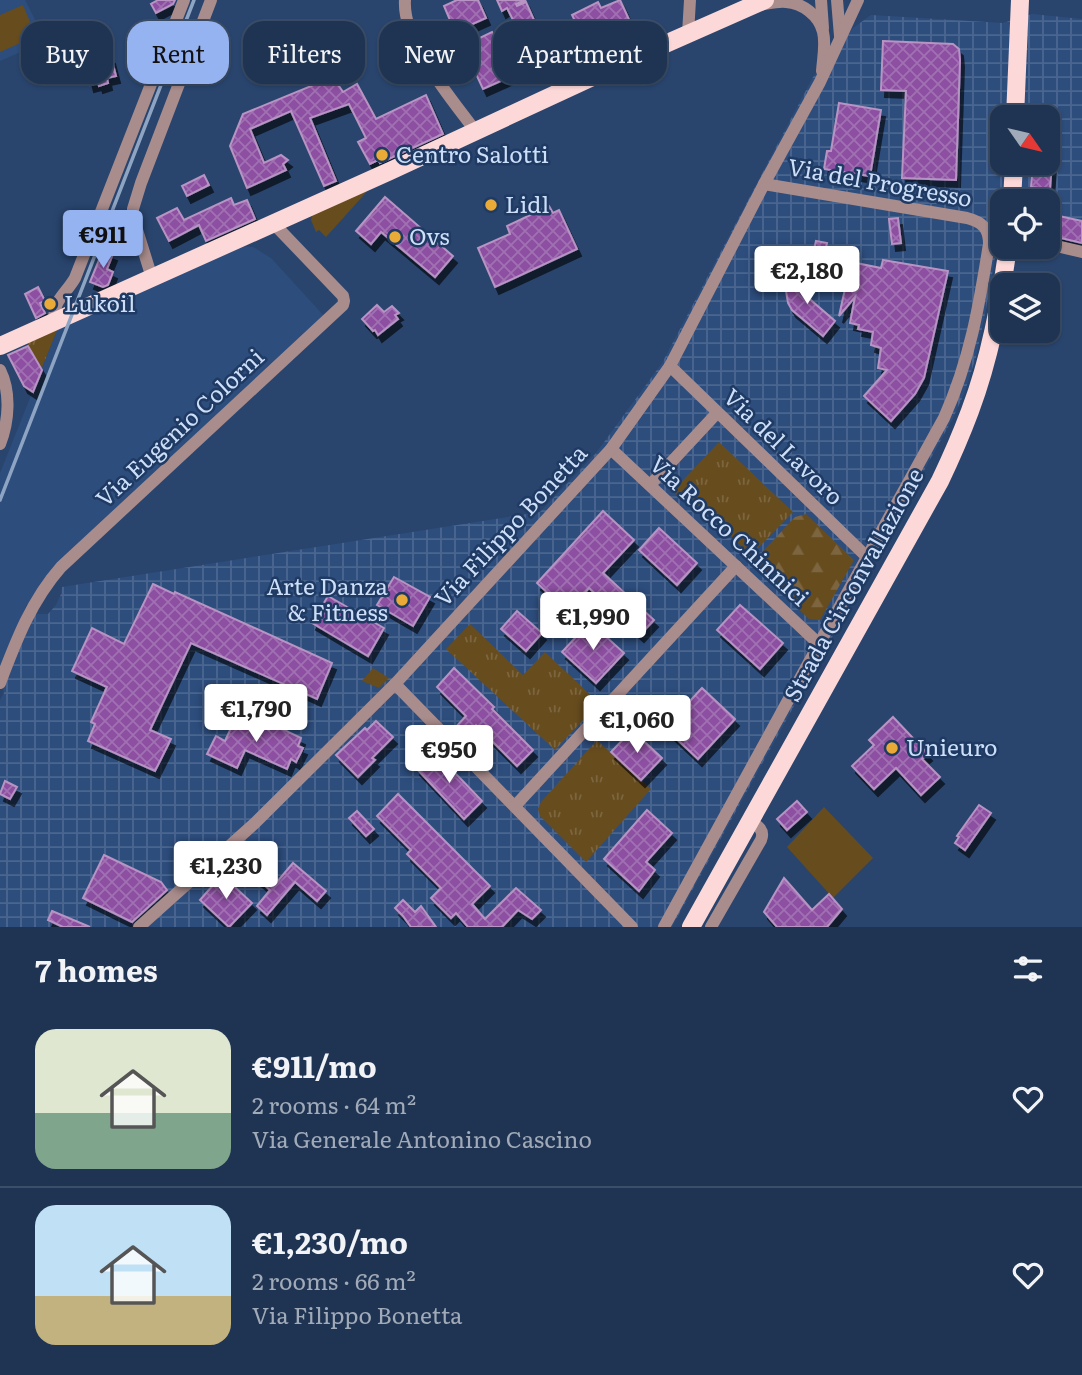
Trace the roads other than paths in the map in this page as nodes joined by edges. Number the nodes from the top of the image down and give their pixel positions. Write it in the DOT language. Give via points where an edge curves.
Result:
graph roads {
  1 [pos="184,0"];
  2 [pos="211,0"];
  3 [pos="405,0"];
  4 [pos="690,0"];
  5 [pos="821,0"];
  6 [pos="837,0"];
  7 [pos="858,0"];
  8 [pos="1020,0"];
  9 [pos="760,3"];
  10 [pos="823,29"];
  11 [pos="688,34"];
  12 [pos="840,40"];
  13 [pos="820,82"];
  14 [pos="1016,105"];
  15 [pos="476,132"];
  16 [pos="764,184"];
  17 [pos="274,224"];
  18 [pos="1060,247"];
  19 [pos="1082,252"];
  20 [pos="1006,259"];
  21 [pos="152,278"];
  22 [pos="55,321"];
  23 [pos="0,346"];
  24 [pos="670,366"];
  25 [pos="0,370"];
  26 [pos="717,413"];
  27 [pos="0,444"];
  28 [pos="611,449"];
  29 [pos="650,485"];
  30 [pos="867,557"];
  31 [pos="736,566"];
  32 [pos="819,644"];
  33 [pos="0,683"];
  34 [pos="395,684"];
  35 [pos="514,806"];
  36 [pos="750,821"];
  37 [pos="139,927"];
  38 [pos="632,927"];
  39 [pos="664,927"];
  40 [pos="691,927"];
  41 [pos="711,927"];
  1 -- 22 [label="street" via="75,278 53,311"];
  2 -- 21 [label="street" via="133,209"];
  3 -- 15 [label="street" via="416,47"];
  4 -- 11 [label="street"];
  5 -- 10 [label="street"];
  6 -- 12 [label="street"];
  7 -- 12 [label="street, Via Filippo Bonetta"];
  8 -- 14 [label="main road"];
  9 -- 10 [label="street" via="799,5"];
  9 -- 11 [label="main road"];
  10 -- 13 [label="street"];
  11 -- 15 [label="main road"];
  12 -- 13 [label="street, Via Filippo Bonetta"];
  13 -- 16 [label="street, Via Filippo Bonetta"];
  15 -- 17 [label="main road"];
  16 -- 24 [label="street, Via Filippo Bonetta"];
  16 -- 30 [label="street, Via del Progresso" via="967,218 976,220 988,233 978,315 957,389"];
  17 -- 21 [label="main road"];
  17 -- 33 [label="street, Via Eugenio Colorni" via="342,296 343,305 61,567 29,612"];
  18 -- 19 [label="street"];
  20 -- 36 [label="main road, Strada Circonvallazione" via="987,358 956,446"];
  21 -- 22 [label="main road"];
  22 -- 23 [label="main road"];
  24 -- 26 [label="street, Via del Lavoro"];
  24 -- 28 [label="street, Via Filippo Bonetta"];
  25 -- 27 [label="street" via="7,416"];
  26 -- 29 [label="street"];
  26 -- 30 [label="street, Via del Lavoro"];
  28 -- 29 [label="street, Via Rocco Chinnici"];
  28 -- 34 [label="street, Via Filippo Bonetta"];
  29 -- 31 [label="street, Via Rocco Chinnici"];
  30 -- 32 [label="street"];
  31 -- 32 [label="street, Via Rocco Chinnici"];
  31 -- 35 [label="street"];
  32 -- 39 [label="street"];
  34 -- 35 [label="street"];
  34 -- 37 [label="street, Via Filippo Bonetta" via="255,823"];
  35 -- 38 [label="street"];
  36 -- 40 [label="main road, Strada Circonvallazione"];
  36 -- 41 [label="street" via="761,830 761,840"];
}
